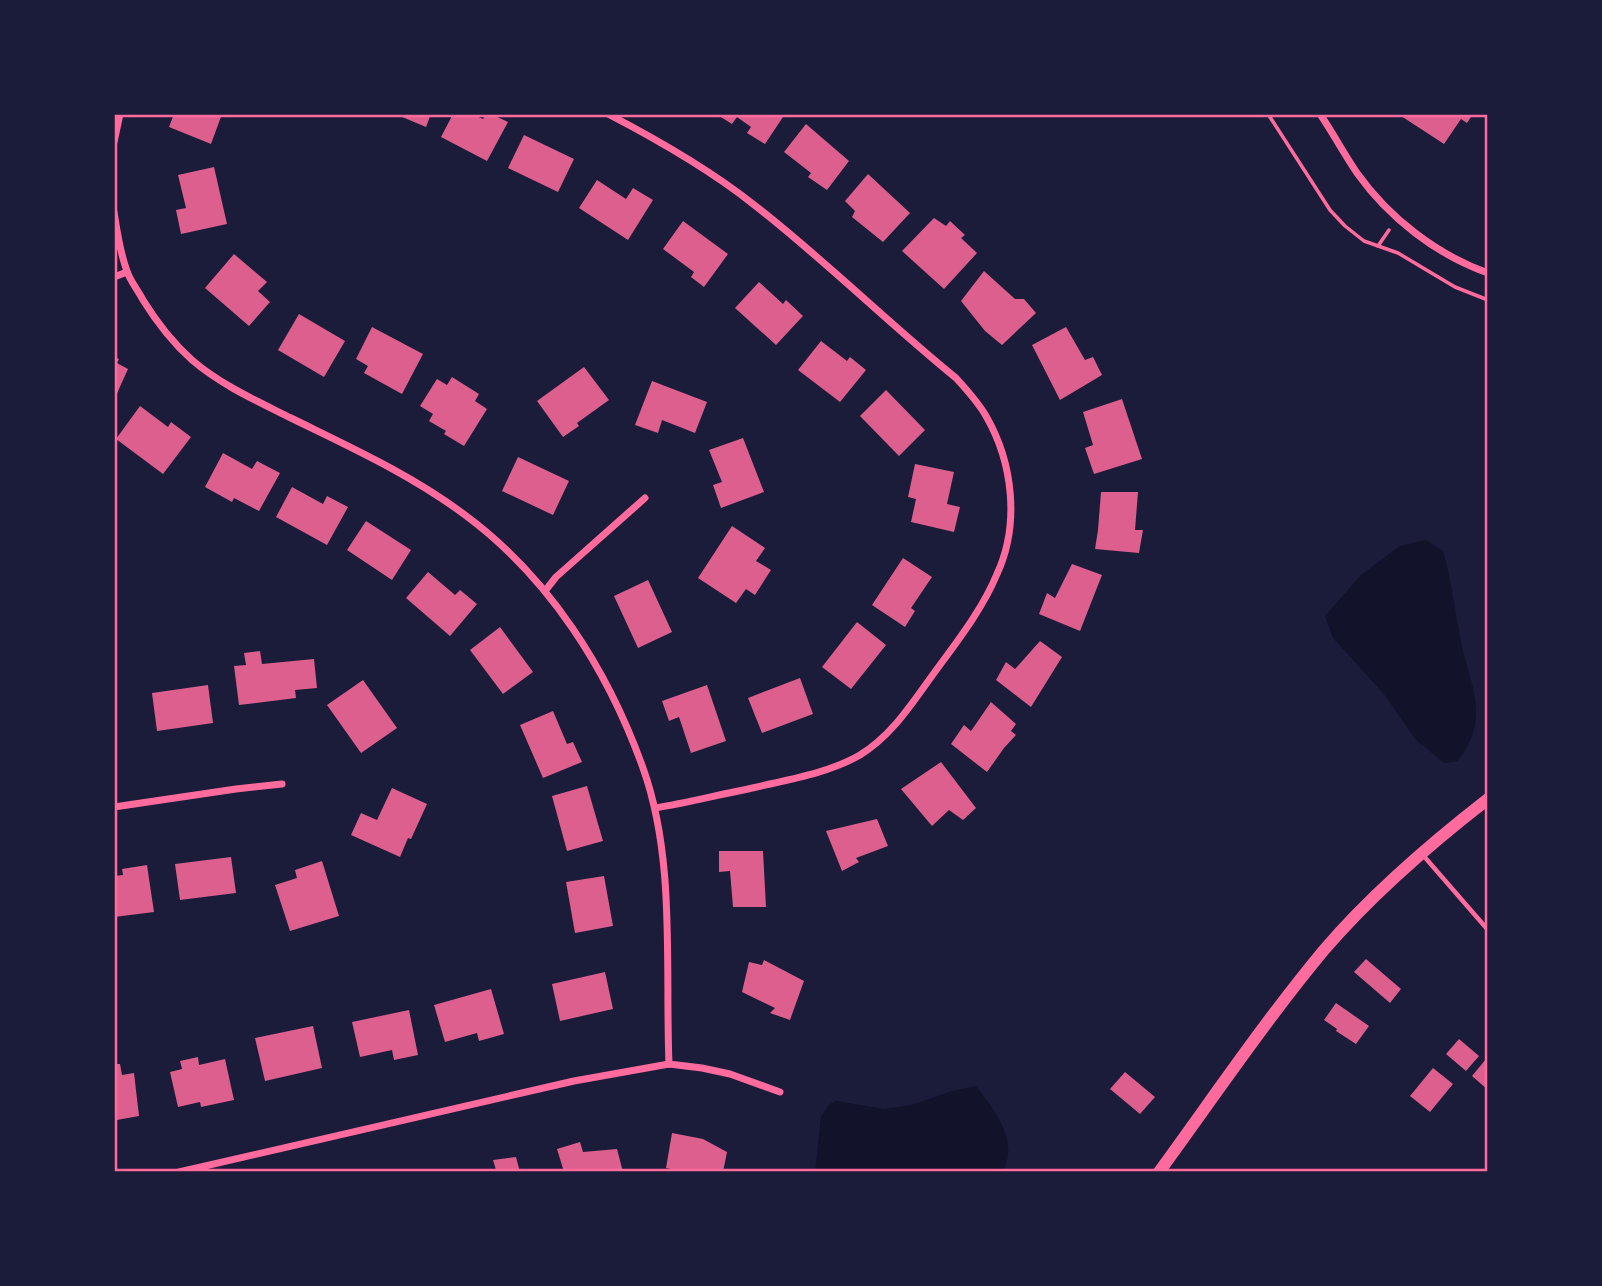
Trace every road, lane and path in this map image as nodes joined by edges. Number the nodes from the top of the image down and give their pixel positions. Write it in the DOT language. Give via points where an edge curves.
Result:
graph roads {
  1 [pos="120,114"];
  2 [pos="608,114"];
  3 [pos="1268,114"];
  4 [pos="1320,114"];
  5 [pos="114,142"];
  6 [pos="114,212"];
  7 [pos="1398,218"];
  8 [pos="1378,246"];
  9 [pos="127,272"];
  10 [pos="1488,273"];
  11 [pos="114,277"];
  12 [pos="1488,300"];
  13 [pos="645,498"];
  14 [pos="545,591"];
  15 [pos="282,784"];
  16 [pos="1488,799"];
  17 [pos="114,807"];
  18 [pos="654,808"];
  19 [pos="1422,853"];
  20 [pos="1488,930"];
  21 [pos="669,1064"];
  22 [pos="780,1092"];
  23 [pos="180,1172"];
  24 [pos="1159,1172"];
  1 -- 5 [label="street"];
  2 -- 18 [label="street" via="677,152 753,204 956,378 985,415 1004,459 1010,488 1008,541 987,595 898,723 881,739 833,767"];
  3 -- 8 [label="path" via="1330,210 1364,241"];
  4 -- 7 [label="street" via="1357,173"];
  6 -- 9 [label="street"];
  7 -- 8 [label="path"];
  7 -- 10 [label="street" via="1449,255"];
  8 -- 12 [label="path"];
  9 -- 11 [label="street"];
  9 -- 14 [label="street" via="149,310 190,359 232,388 424,487 475,523"];
  13 -- 14 [label="street"];
  14 -- 18 [label="street" via="610,693 643,769"];
  15 -- 17 [label="street"];
  16 -- 19 [label="street"];
  18 -- 21 [label="street" via="667,923"];
  19 -- 20 [label="lane"];
  19 -- 24 [label="street" via="1326,949"];
  21 -- 22 [label="street" via="730,1074"];
  21 -- 23 [label="street" via="574,1081"];
}
